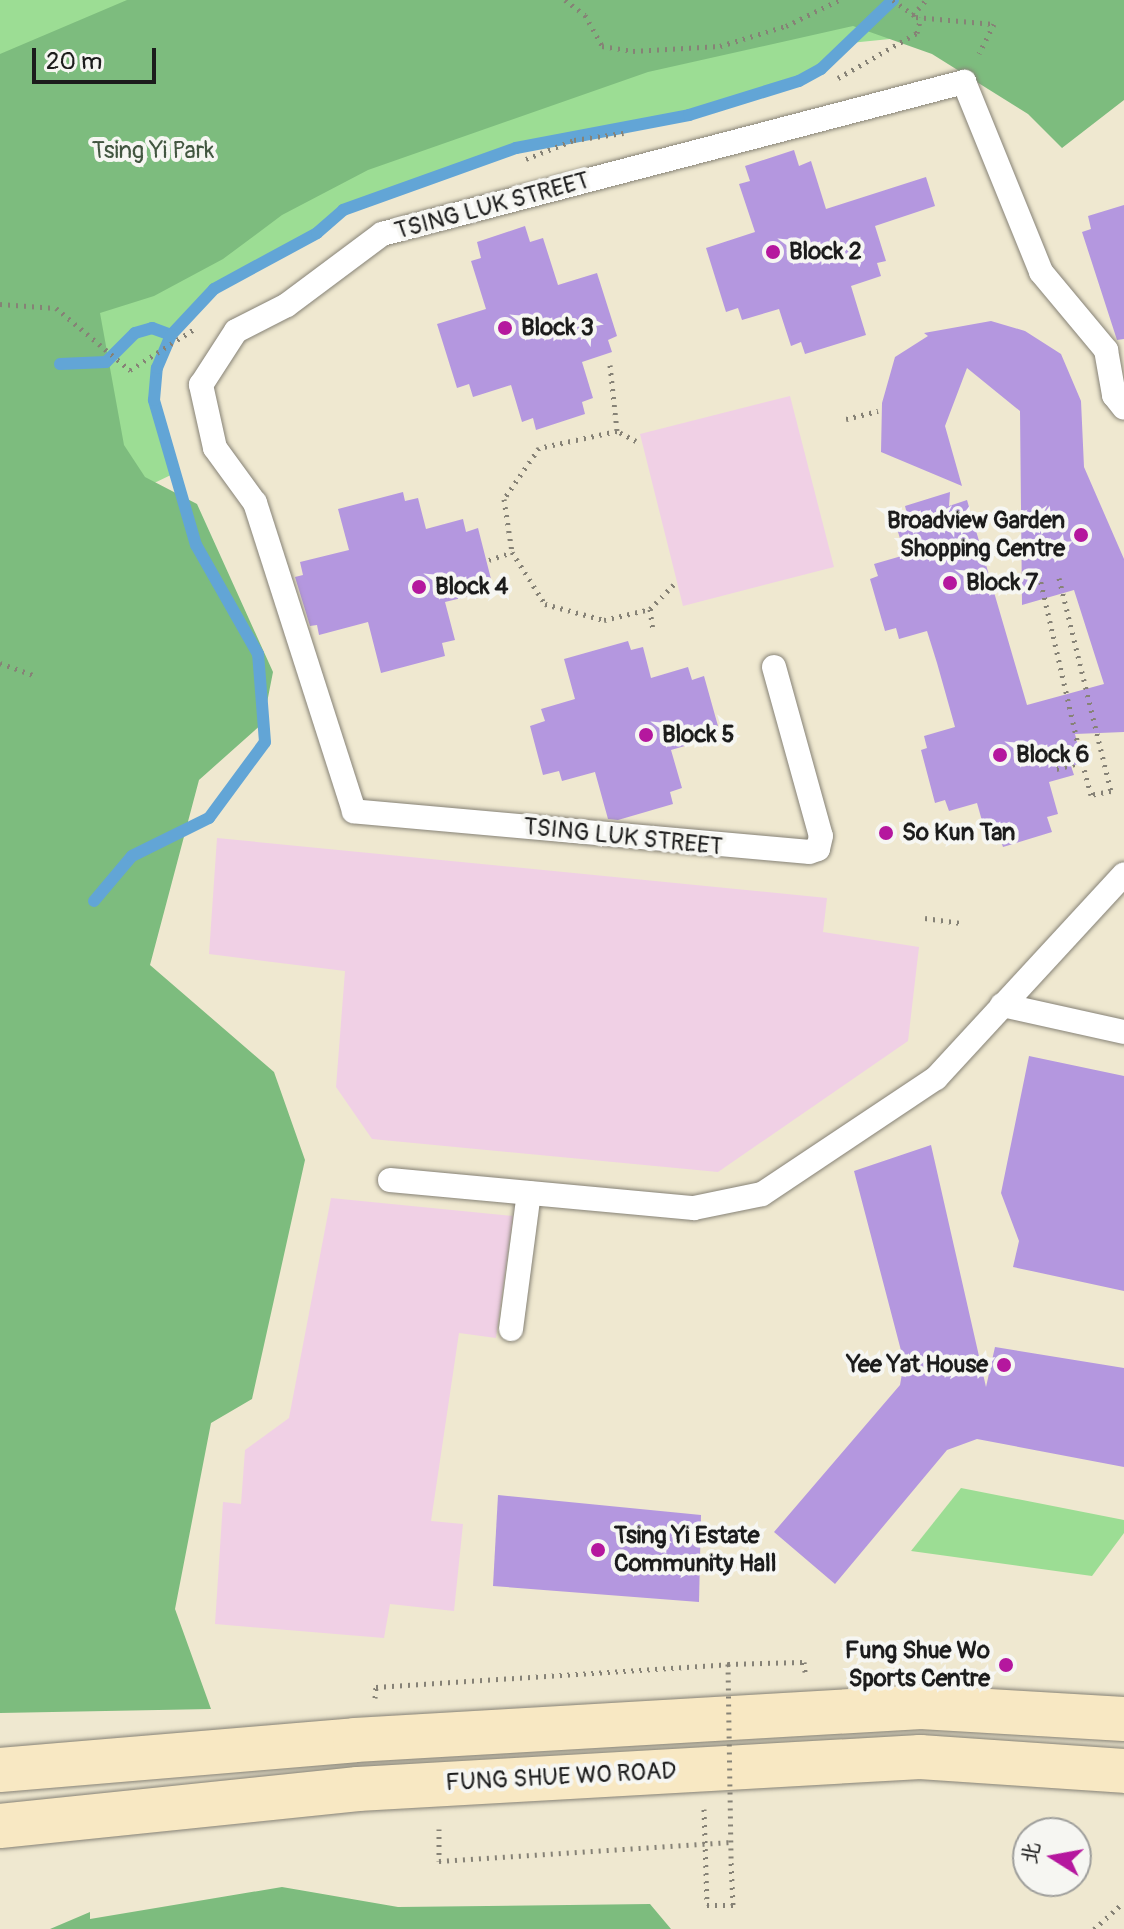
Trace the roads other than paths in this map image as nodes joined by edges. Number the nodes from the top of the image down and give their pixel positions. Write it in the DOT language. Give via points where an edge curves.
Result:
graph roads {
  1 [pos="1124,408"];
  2 [pos="774,667"];
  3 [pos="1124,874"];
  4 [pos="1002,1005"];
  5 [pos="1124,1032"];
  6 [pos="390,1180"];
  7 [pos="529,1193"];
  8 [pos="511,1329"];
  9 [pos="1124,1719"];
  10 [pos="0,1770"];
  11 [pos="1124,1771"];
  12 [pos="0,1826"];
  1 -- 2 [label="lane, TSING LUK STREET" via="1114,395 1106,350 1041,272 964,82 382,234 287,305 236,331 201,385 215,448 255,503 354,811 818,849 821,836"];
  3 -- 4 [label="lane"];
  4 -- 5 [label="lane"];
  4 -- 7 [label="lane" via="936,1078 762,1194 694,1208"];
  6 -- 7 [label="lane"];
  7 -- 8 [label="lane"];
  9 -- 10 [label="main road, FUNG SHUE WO ROAD" via="921,1707 355,1740"];
  11 -- 12 [label="main road, FUNG SHUE WO ROAD" via="920,1757 358,1789"];
}
